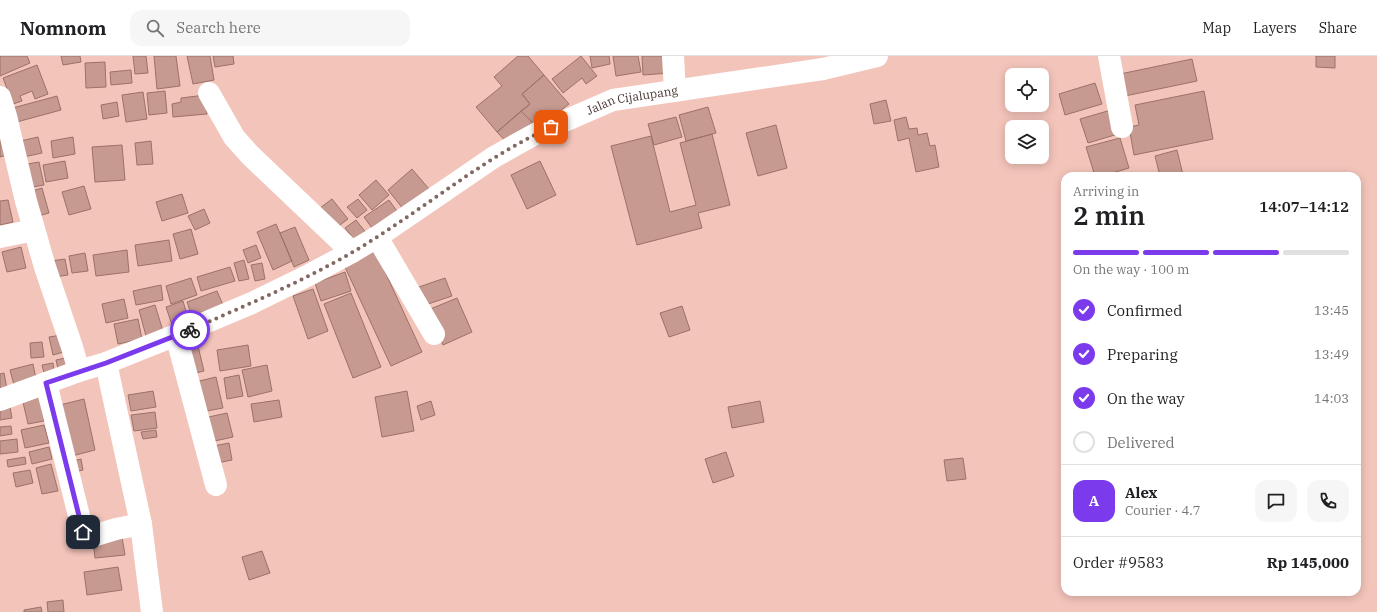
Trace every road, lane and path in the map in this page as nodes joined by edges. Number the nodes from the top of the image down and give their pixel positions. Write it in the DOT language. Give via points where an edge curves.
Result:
graph roads {
  1 [pos="672,56"];
  2 [pos="876,56"];
  3 [pos="1109,56"];
  4 [pos="675,91"];
  5 [pos="209,93"];
  6 [pos="2,110"];
  7 [pos="1122,127"];
  8 [pos="34,230"];
  9 [pos="0,236"];
  10 [pos="377,237"];
  11 [pos="352,252"];
  12 [pos="434,334"];
  13 [pos="176,335"];
  14 [pos="106,363"];
  15 [pos="79,371"];
  16 [pos="46,383"];
  17 [pos="0,400"];
  18 [pos="216,484"];
  19 [pos="141,524"];
  20 [pos="152,612"];
  1 -- 4 [label="street"];
  2 -- 4 [label="street, Jalan Cijalupang" via="823,70"];
  3 -- 7 [label="street"];
  4 -- 10 [label="street, Jalan Cijalupang" via="612,100 537,133 494,157"];
  5 -- 11 [label="street" via="234,136 250,155"];
  6 -- 8 [label="street"];
  8 -- 9 [label="street"];
  8 -- 15 [label="street"];
  10 -- 11 [label="street, Jalan Cijalupang"];
  10 -- 12 [label="street"];
  11 -- 13 [label="street, Jalan Cijalupang" via="252,303"];
  13 -- 14 [label="street, Jalan Cijalupang"];
  13 -- 18 [label="street"];
  14 -- 15 [label="street, Jalan Cijalupang"];
  14 -- 19 [label="street"];
  15 -- 16 [label="street, Jalan Cijalupang"];
  16 -- 17 [label="street, Jalan Cijalupang"];
  16 -- 19 [label="street" via="83,532 93,536"];
  19 -- 20 [label="street"];
}
